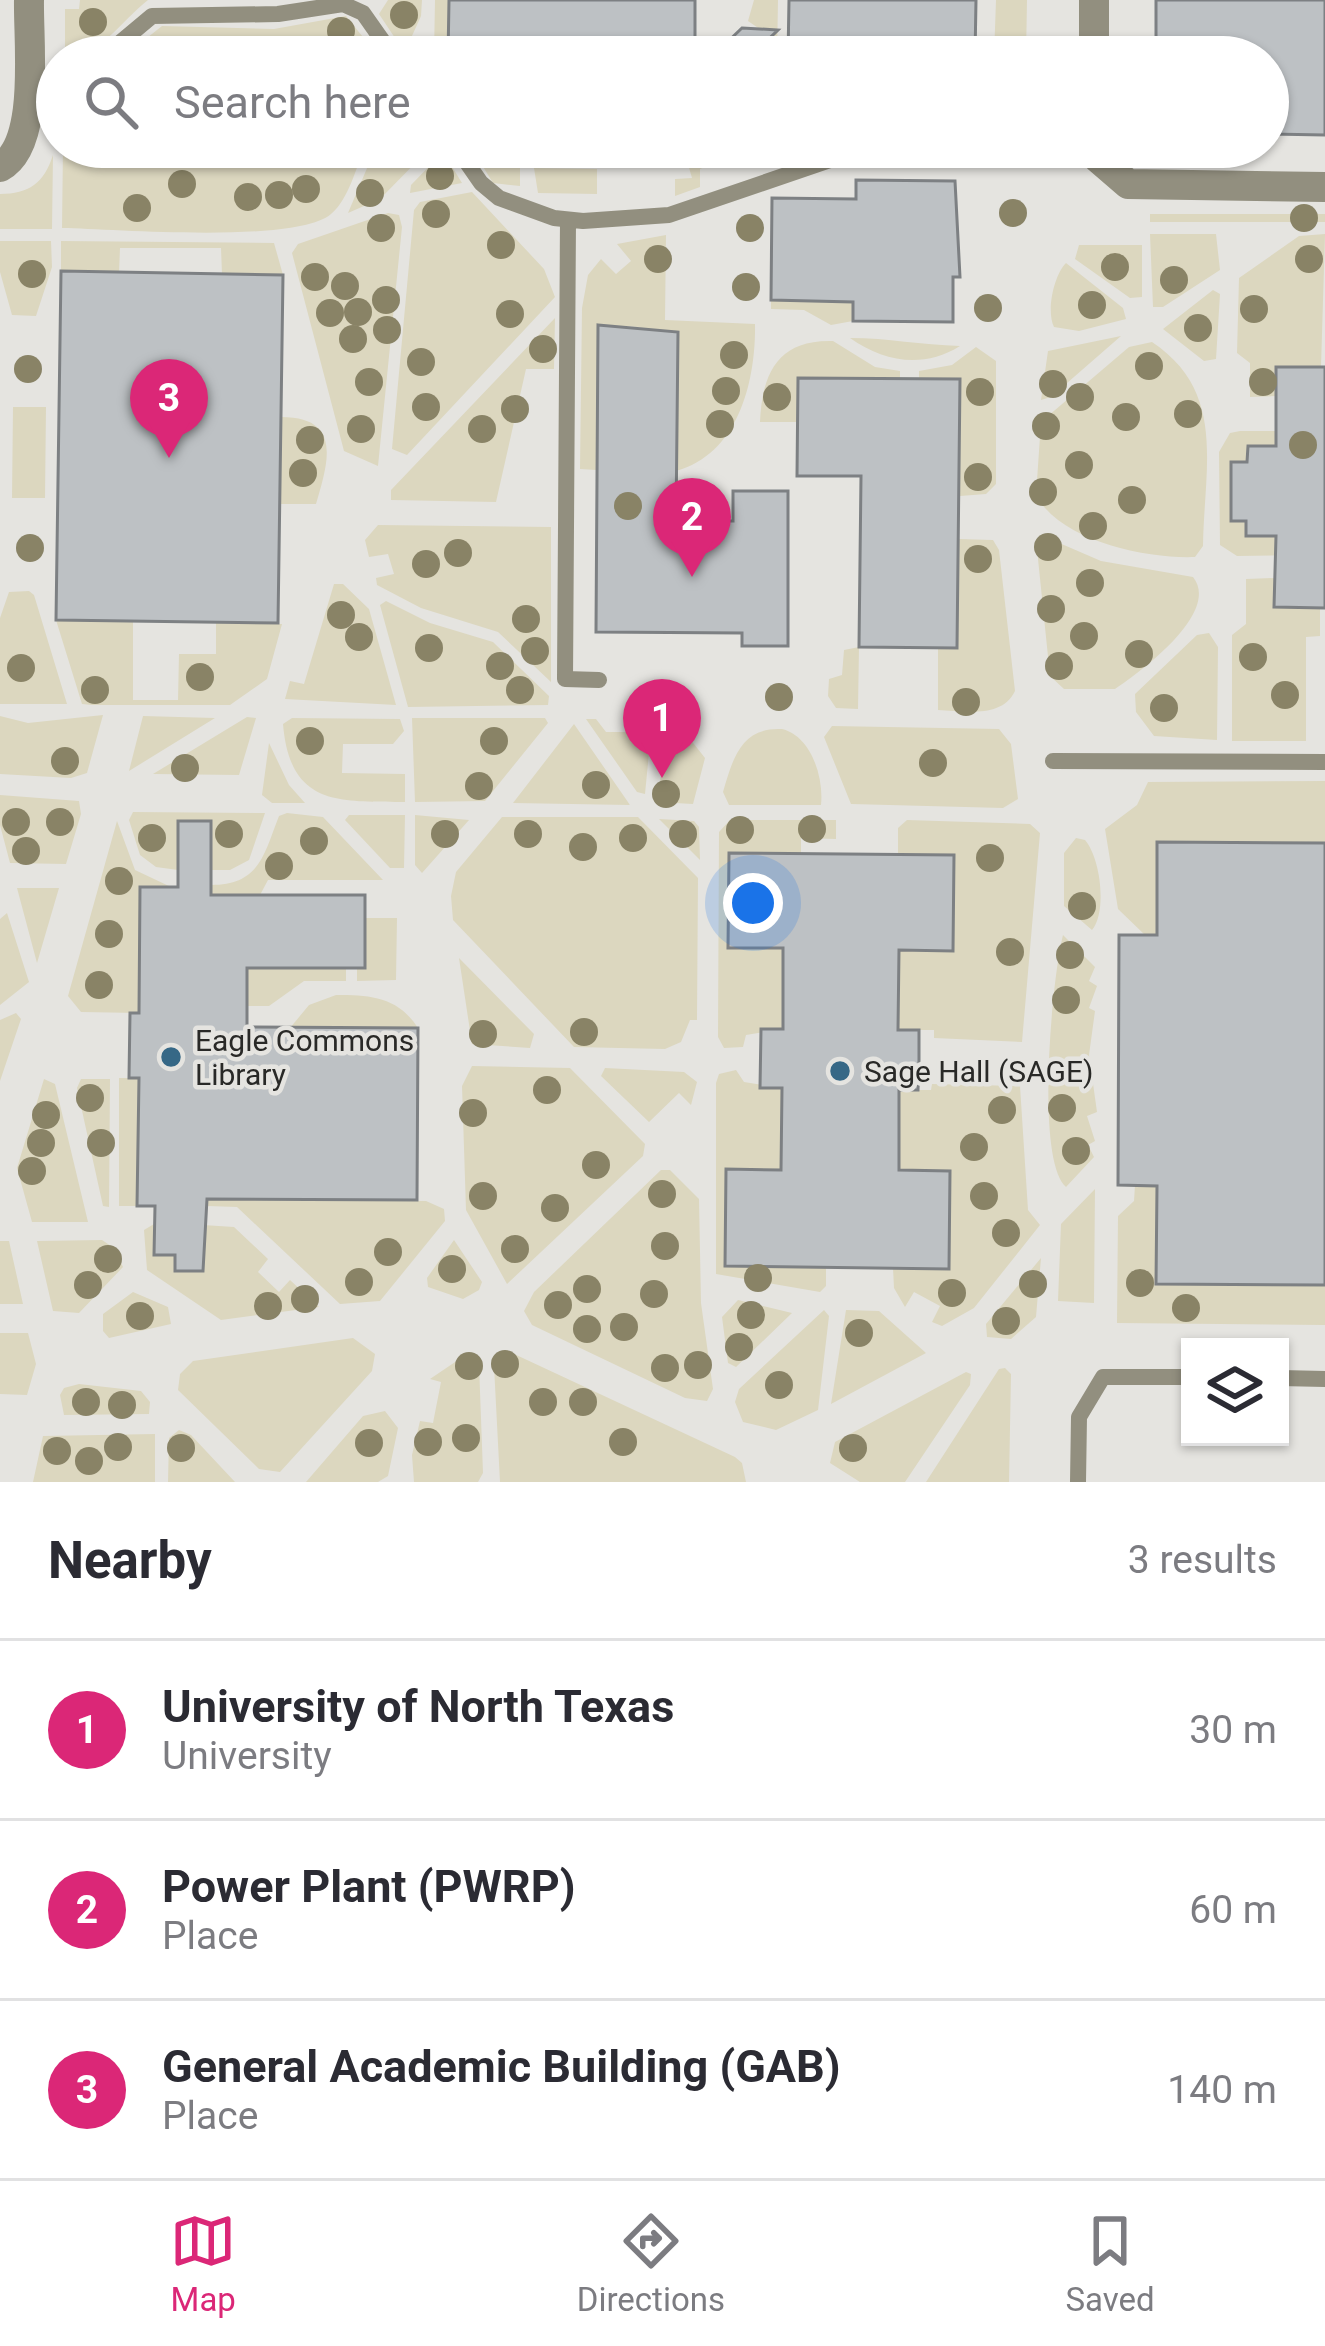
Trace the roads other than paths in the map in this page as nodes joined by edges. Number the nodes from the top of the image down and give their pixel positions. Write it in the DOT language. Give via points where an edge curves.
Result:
graph roads {
  1 [pos="29,0"];
  2 [pos="1094,0"];
  3 [pos="318,4"];
  4 [pos="129,36"];
  5 [pos="378,36"];
  6 [pos="1094,36"];
  7 [pos="36,48"];
  8 [pos="36,106"];
  9 [pos="3,167"];
  10 [pos="470,168"];
  11 [pos="809,168"];
  12 [pos="1113,168"];
  13 [pos="1325,187"];
  14 [pos="568,220"];
  15 [pos="599,680"];
  16 [pos="1054,760"];
  17 [pos="1325,762"];
  18 [pos="1181,1377"];
  19 [pos="1289,1378"];
  20 [pos="1325,1379"];
  21 [pos="1078,1482"];
  1 -- 7 [label="street"];
  2 -- 6 [label="street"];
  3 -- 4 [label="lane" via="278,14 152,16"];
  3 -- 5 [label="lane" via="355,6"];
  8 -- 9 [label="street" via="22,146"];
  10 -- 14 [label="lane" via="499,198"];
  11 -- 14 [label="lane" via="670,215"];
  12 -- 13 [label="street" via="1128,184"];
  14 -- 15 [label="lane" via="565,679"];
  16 -- 17 [label="lane"];
  18 -- 21 [label="lane" via="1102,1377 1079,1417"];
  19 -- 20 [label="lane"];
}
